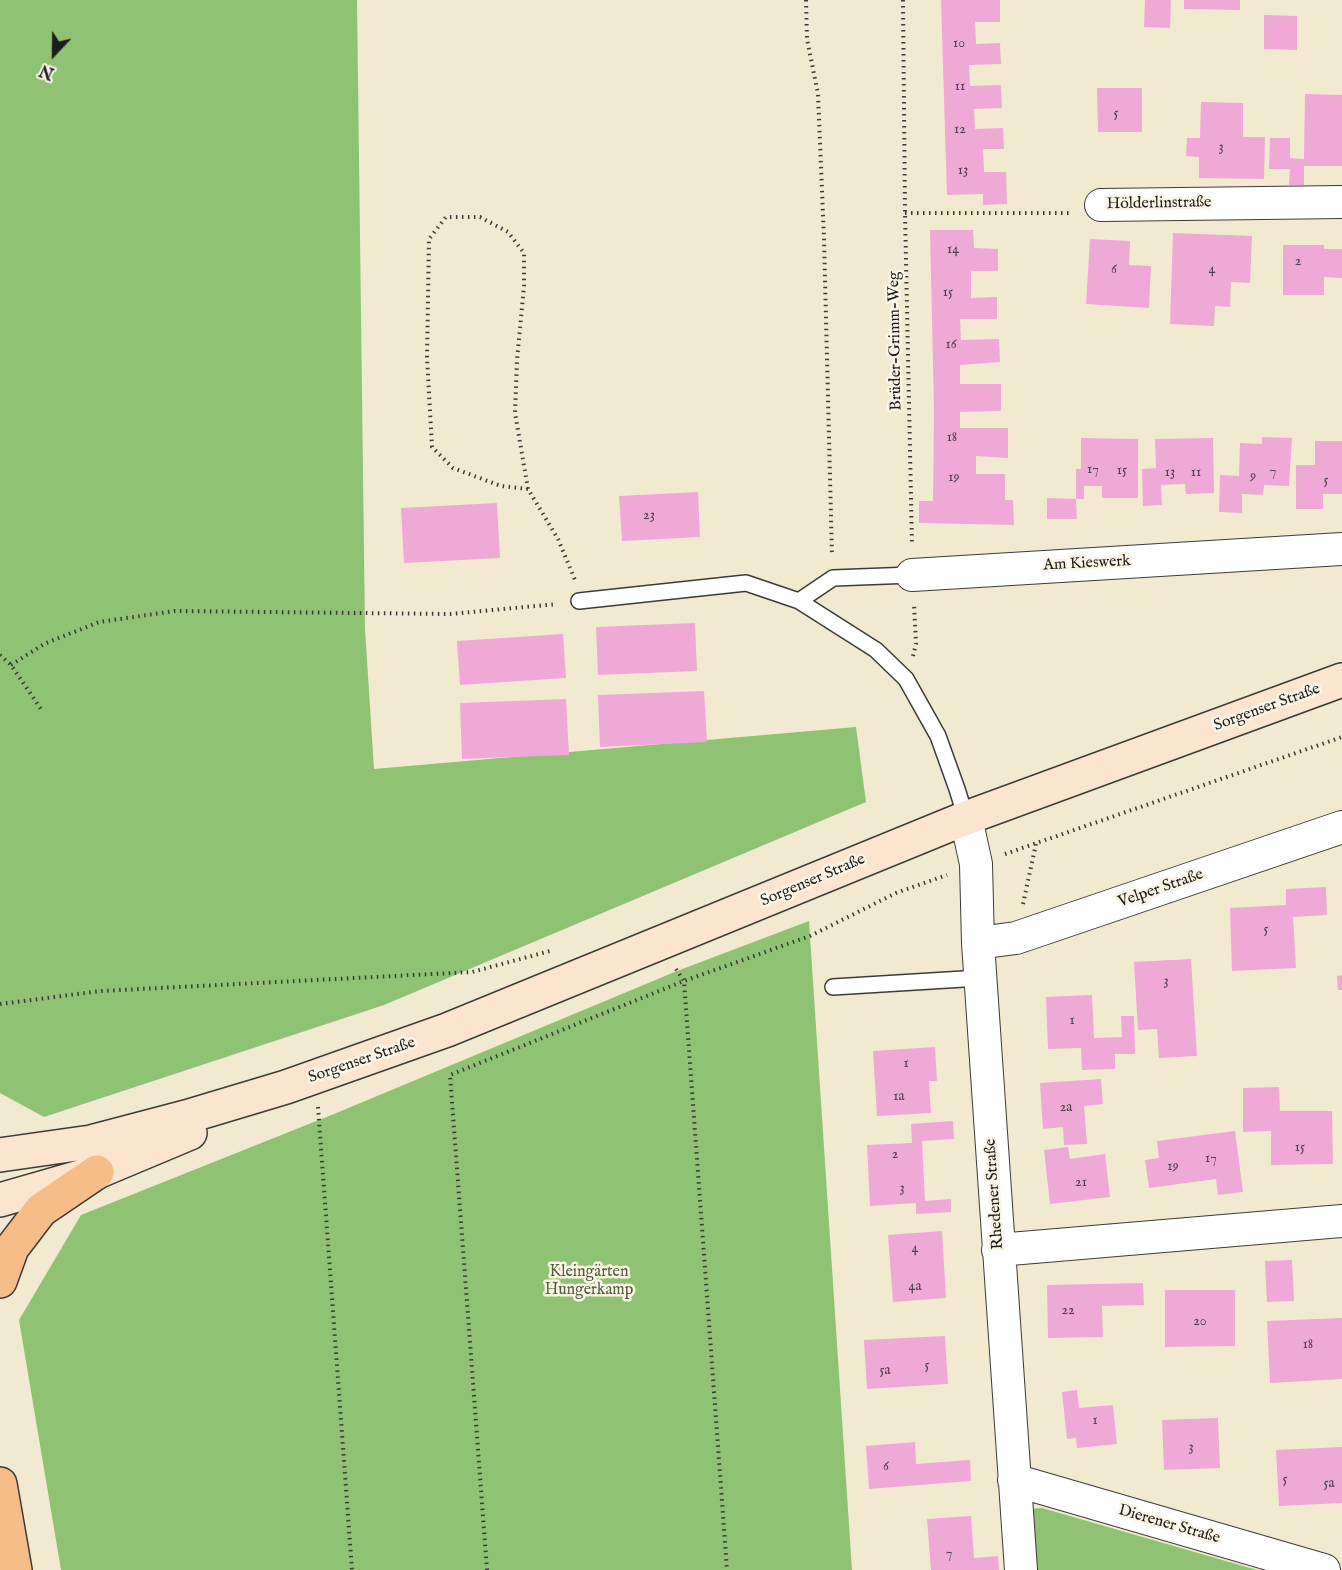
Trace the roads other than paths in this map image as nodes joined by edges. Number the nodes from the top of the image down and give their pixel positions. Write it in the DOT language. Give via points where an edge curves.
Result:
graph roads {
  1 [pos="1342,202"];
  2 [pos="1101,205"];
  3 [pos="1342,549"];
  4 [pos="912,575"];
  5 [pos="579,601"];
  6 [pos="799,601"];
  7 [pos="1342,680"];
  8 [pos="966,818"];
  9 [pos="1342,827"];
  10 [pos="978,943"];
  11 [pos="980,978"];
  12 [pos="833,987"];
  13 [pos="301,1082"];
  14 [pos="0,1155"];
  15 [pos="97,1172"];
  16 [pos="0,1200"];
  17 [pos="1342,1221"];
  18 [pos="998,1250"];
  19 [pos="0,1281"];
  20 [pos="1014,1480"];
  21 [pos="0,1484"];
  22 [pos="15,1570"];
  23 [pos="1021,1570"];
  24 [pos="1324,1570"];
  1 -- 2 [label="street, Hölderlinstraße"];
  3 -- 4 [label="street, Am Kieswerk"];
  4 -- 6 [label="lane, Am Kieswerk" via="832,578"];
  5 -- 6 [label="lane" via="746,583"];
  6 -- 8 [label="lane" via="876,650 906,679 938,736"];
  7 -- 8 [label="main road, Sorgenser Straße"];
  8 -- 10 [label="street, Rhedener Straße" via="976,864"];
  8 -- 13 [label="main road, Sorgenser Straße" via="447,1030"];
  9 -- 10 [label="street, Velper Straße" via="1016,939"];
  10 -- 11 [label="street, Rhedener Straße"];
  11 -- 12 [label="lane"];
  11 -- 18 [label="street, Rhedener Straße"];
  13 -- 14 [label="main road" via="91,1142"];
  13 -- 15 [label="main road"];
  15 -- 16 [label="main road"];
  15 -- 19 [label="main road" via="41,1210 12,1248"];
  17 -- 18 [label="street"];
  18 -- 20 [label="street, Rhedener Straße"];
  20 -- 23 [label="street, Rhedener Straße"];
  20 -- 24 [label="street, Dierener Straße"];
  21 -- 22 [label="main road"];
}
